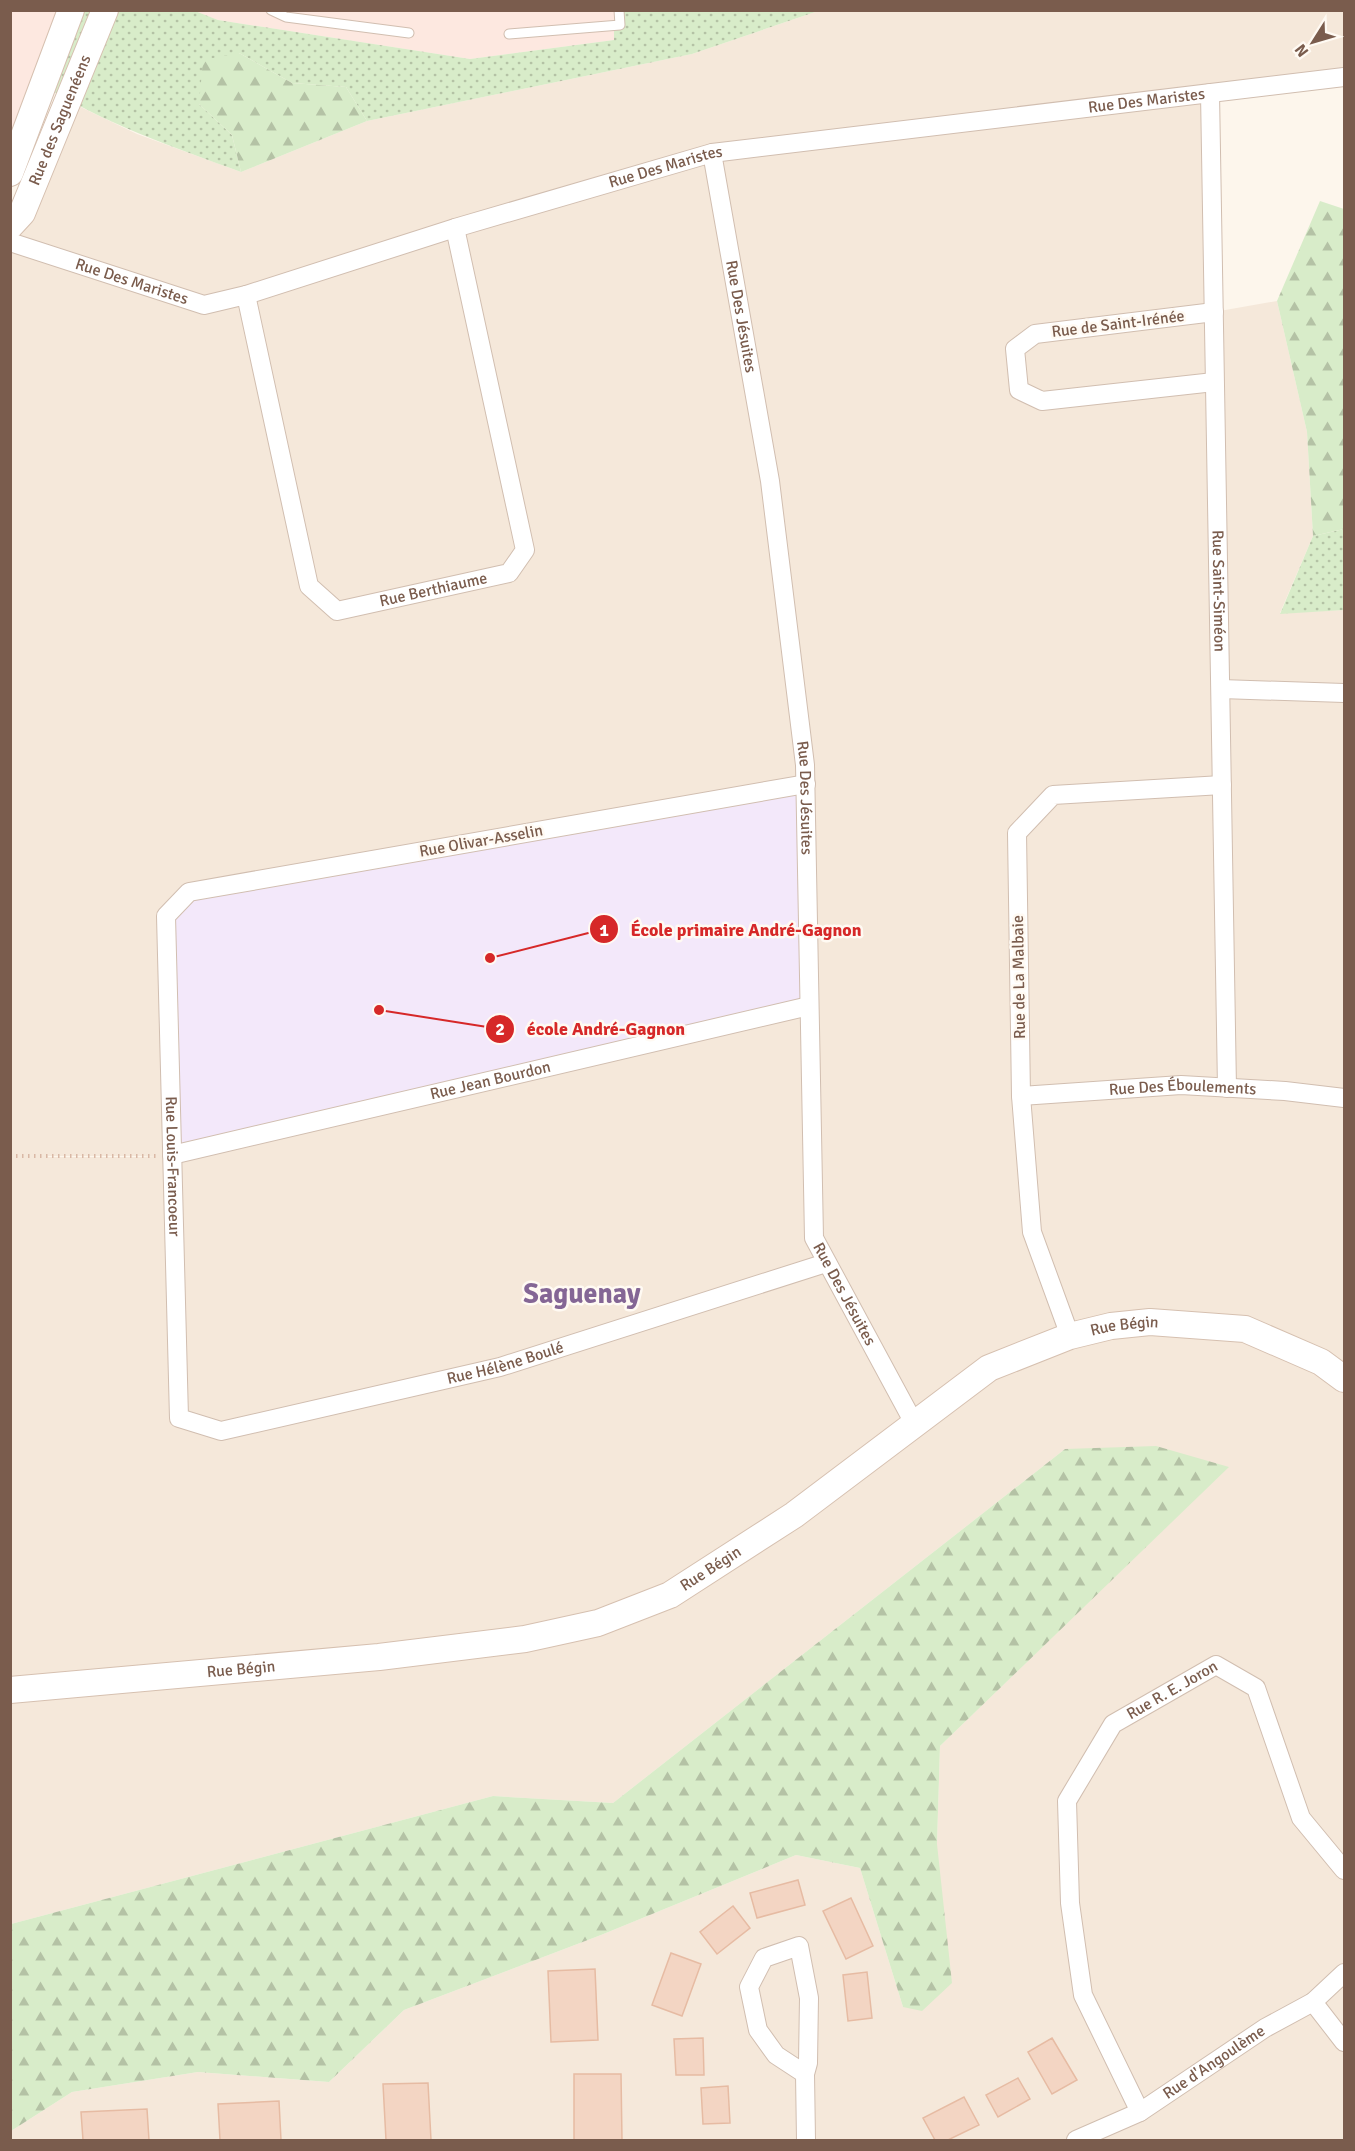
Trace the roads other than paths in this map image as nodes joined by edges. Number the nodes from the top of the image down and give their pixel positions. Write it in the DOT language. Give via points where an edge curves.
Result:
graph roads {
  1 [pos="71,10"];
  2 [pos="105,10"];
  3 [pos="271,10"];
  4 [pos="619,10"];
  5 [pos="409,33"];
  6 [pos="509,34"];
  7 [pos="1344,77"];
  8 [pos="1210,93"];
  9 [pos="712,153"];
  10 [pos="10,172"];
  11 [pos="10,226"];
  12 [pos="455,228"];
  13 [pos="10,242"];
  14 [pos="246,295"];
  15 [pos="1214,312"];
  16 [pos="1214,382"];
  17 [pos="1221,689"];
  18 [pos="1344,693"];
  19 [pos="806,784"];
  20 [pos="1222,785"];
  21 [pos="166,916"];
  22 [pos="809,1006"];
  23 [pos="1227,1088"];
  24 [pos="1021,1096"];
  25 [pos="1344,1098"];
  26 [pos="172,1155"];
  27 [pos="826,1263"];
  28 [pos="1070,1336"];
  29 [pos="1344,1379"];
  30 [pos="179,1418"];
  31 [pos="915,1425"];
  32 [pos="10,1690"];
  33 [pos="1344,1870"];
  34 [pos="1344,1973"];
  35 [pos="1313,2002"];
  36 [pos="1344,2042"];
  37 [pos="805,2074"];
  38 [pos="1140,2112"];
  39 [pos="806,2140"];
  40 [pos="1076,2140"];
  1 -- 10 [label="street, Rue des Saguenéens"];
  2 -- 11 [label="street, Rue des Saguenéens" via="22,213"];
  3 -- 5 [label="lane" via="286,17"];
  4 -- 6 [label="lane" via="620,25"];
  7 -- 8 [label="street, Rue Des Maristes"];
  8 -- 9 [label="street, Rue Des Maristes"];
  8 -- 15 [label="street, Rue Saint-Siméon"];
  9 -- 12 [label="street, Rue Des Maristes"];
  9 -- 19 [label="street, Rue Des Jésuites" via="770,481"];
  12 -- 14 [label="street, Rue Des Maristes"];
  12 -- 14 [label="street, Rue Berthiaume" via="525,550 509,573 337,611 309,586"];
  13 -- 14 [label="street, Rue Des Maristes" via="204,304"];
  15 -- 16 [label="street, Rue Saint-Siméon"];
  15 -- 16 [label="street, Rue de Saint-Irénée" via="1035,334 1015,349 1019,390 1042,401"];
  16 -- 17 [label="street, Rue Saint-Siméon"];
  17 -- 18 [label="street"];
  17 -- 20 [label="street, Rue Saint-Siméon"];
  19 -- 21 [label="street, Rue Olivar-Asselin" via="189,892"];
  19 -- 22 [label="street, Rue Des Jésuites"];
  20 -- 23 [label="street, Rue Saint-Siméon"];
  20 -- 24 [label="street, Rue de La Malbaie" via="1053,795 1017,833"];
  21 -- 26 [label="street, Rue Louis-Francoeur"];
  22 -- 26 [label="street, Rue Jean Bourdon"];
  22 -- 27 [label="street, Rue Des Jésuites" via="814,1238"];
  23 -- 24 [label="street, Rue Des Éboulements" via="1181,1085"];
  23 -- 25 [label="street, Rue Des Éboulements"];
  24 -- 28 [label="street, Rue de La Malbaie" via="1032,1232"];
  26 -- 30 [label="street, Rue Louis-Francoeur"];
  27 -- 30 [label="street, Rue Hélène Boulé" via="500,1367 221,1431"];
  27 -- 31 [label="street, Rue Des Jésuites"];
  28 -- 29 [label="street, Rue Bégin" via="1150,1322 1245,1329 1322,1362"];
  28 -- 31 [label="street, Rue Bégin" via="989,1368"];
  31 -- 32 [label="street, Rue Bégin" via="794,1515 670,1595 598,1623 525,1639 379,1657"];
  33 -- 38 [label="street, Rue R. E. Joron" via="1301,1818 1256,1688 1216,1665 1113,1724 1067,1801 1070,1904 1083,1995"];
  34 -- 35 [label="street, Rue d'Angoulème"];
  35 -- 36 [label="street"];
  35 -- 38 [label="street, Rue d'Angoulème" via="1265,2028"];
  37 -- 37 [label="street" via="809,1998 799,1946 764,1958 749,1988 758,2030 776,2055"];
  37 -- 39 [label="street"];
  38 -- 40 [label="street, Rue d'Angoulème"];
}
